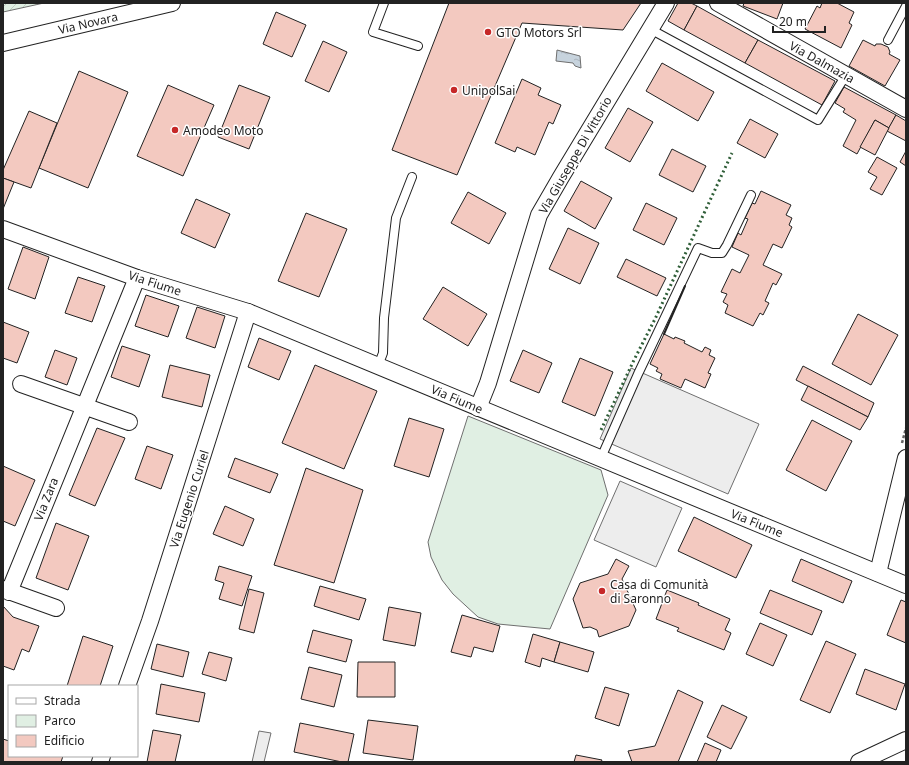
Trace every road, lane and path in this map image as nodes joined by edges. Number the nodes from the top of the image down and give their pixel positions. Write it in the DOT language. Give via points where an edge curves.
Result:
graph roads {
  1 [pos="172,3"];
  2 [pos="384,3"];
  3 [pos="666,3"];
  4 [pos="718,3"];
  5 [pos="906,6"];
  6 [pos="650,29"];
  7 [pos="888,40"];
  8 [pos="3,42"];
  9 [pos="418,46"];
  10 [pos="846,75"];
  11 [pos="906,109"];
  12 [pos="412,177"];
  13 [pos="751,195"];
  14 [pos="3,229"];
  15 [pos="137,278"];
  16 [pos="248,312"];
  17 [pos="378,366"];
  18 [pos="21,384"];
  19 [pos="84,406"];
  20 [pos="478,408"];
  21 [pos="129,422"];
  22 [pos="601,458"];
  23 [pos="906,458"];
  24 [pos="878,573"];
  25 [pos="906,585"];
  26 [pos="6,590"];
  27 [pos="56,608"];
  28 [pos="127,685"];
  29 [pos="906,740"];
  30 [pos="859,762"];
  1 -- 8 [label="street, Via Novara"];
  2 -- 9 [label="lane" via="373,32"];
  3 -- 6 [label="street, Via Giuseppe Di Vittorio"];
  4 -- 10 [label="street, Via Dalmazia"];
  5 -- 7 [label="lane"];
  6 -- 10 [label="lane" via="818,120"];
  6 -- 20 [label="street, Via Giuseppe Di Vittorio" via="539,215 488,383"];
  10 -- 11 [label="street, Via Dalmazia"];
  12 -- 17 [label="lane" via="396,218 384,318 383,353"];
  13 -- 22 [label="lane" via="722,253 712,253 698,248"];
  14 -- 15 [label="street, Via Fiume"];
  15 -- 16 [label="street, Via Fiume"];
  15 -- 19 [label="street, Via Zara"];
  16 -- 17 [label="street, Via Fiume"];
  16 -- 28 [label="street, Via Eugenio Curiel"];
  17 -- 20 [label="street, Via Fiume"];
  18 -- 19 [label="street"];
  19 -- 21 [label="street"];
  19 -- 26 [label="street, Via Zara"];
  20 -- 22 [label="street, Via Fiume"];
  22 -- 24 [label="street, Via Fiume"];
  23 -- 24 [label="street"];
  24 -- 25 [label="street, Via Fiume"];
  26 -- 27 [label="street, Via Zara"];
  29 -- 30 [label="street"];
}
